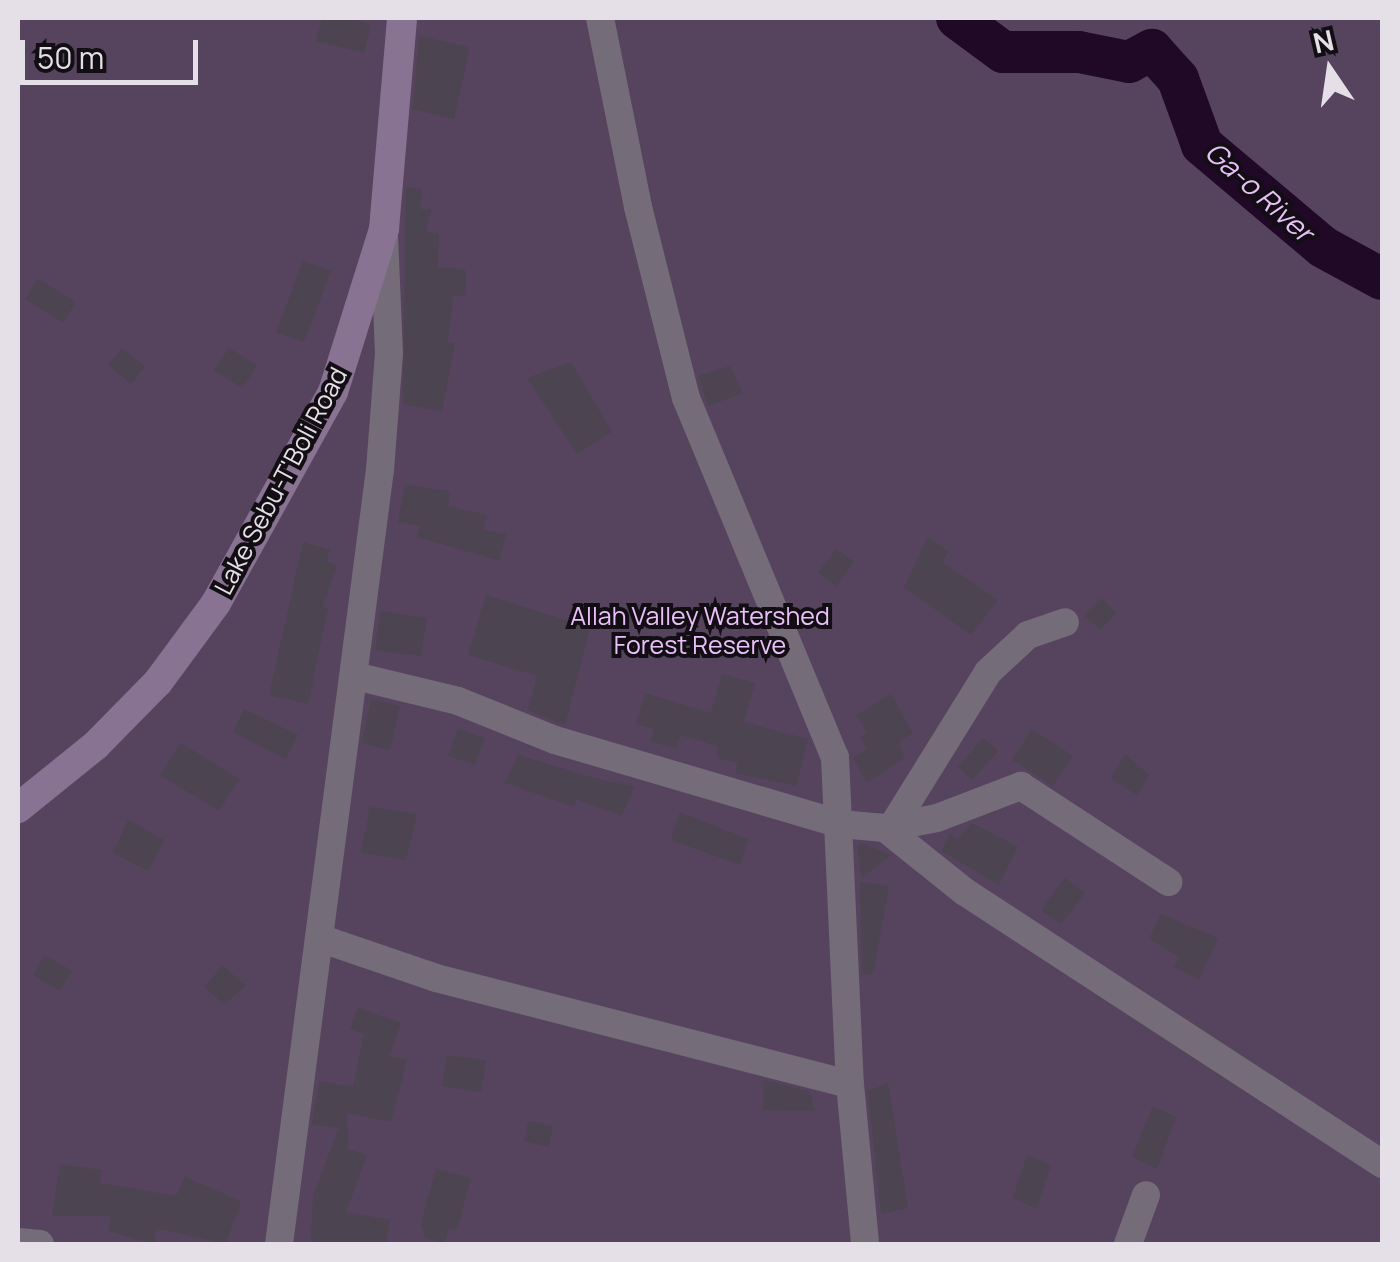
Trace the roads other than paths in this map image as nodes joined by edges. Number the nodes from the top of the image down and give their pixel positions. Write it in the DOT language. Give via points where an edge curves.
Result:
graph roads {
  1 [pos="402,18"];
  2 [pos="600,18"];
  3 [pos="384,230"];
  4 [pos="1065,622"];
  5 [pos="356,676"];
  6 [pos="18,808"];
  7 [pos="840,824"];
  8 [pos="888,828"];
  9 [pos="1168,882"];
  10 [pos="322,939"];
  11 [pos="850,1084"];
  12 [pos="1382,1164"];
  13 [pos="1146,1195"];
  14 [pos="18,1242"];
  15 [pos="40,1244"];
  16 [pos="279,1244"];
  17 [pos="865,1244"];
  18 [pos="1128,1244"];
  1 -- 3 [label="main road, Lake Sebu-T'Boli Road"];
  2 -- 7 [label="street" via="686,398 832,739"];
  3 -- 5 [label="street" via="389,354"];
  3 -- 6 [label="main road, Lake Sebu-T'Boli Road" via="333,392 216,603 146,694"];
  4 -- 8 [label="street" via="1028,635 988,672"];
  5 -- 7 [label="street"];
  5 -- 10 [label="street"];
  7 -- 8 [label="street"];
  7 -- 11 [label="street"];
  8 -- 9 [label="street" via="1021,786"];
  8 -- 12 [label="street" via="965,892"];
  10 -- 11 [label="street" via="436,978"];
  10 -- 16 [label="street"];
  11 -- 17 [label="street"];
  13 -- 18 [label="street"];
  14 -- 15 [label="street"];
}
